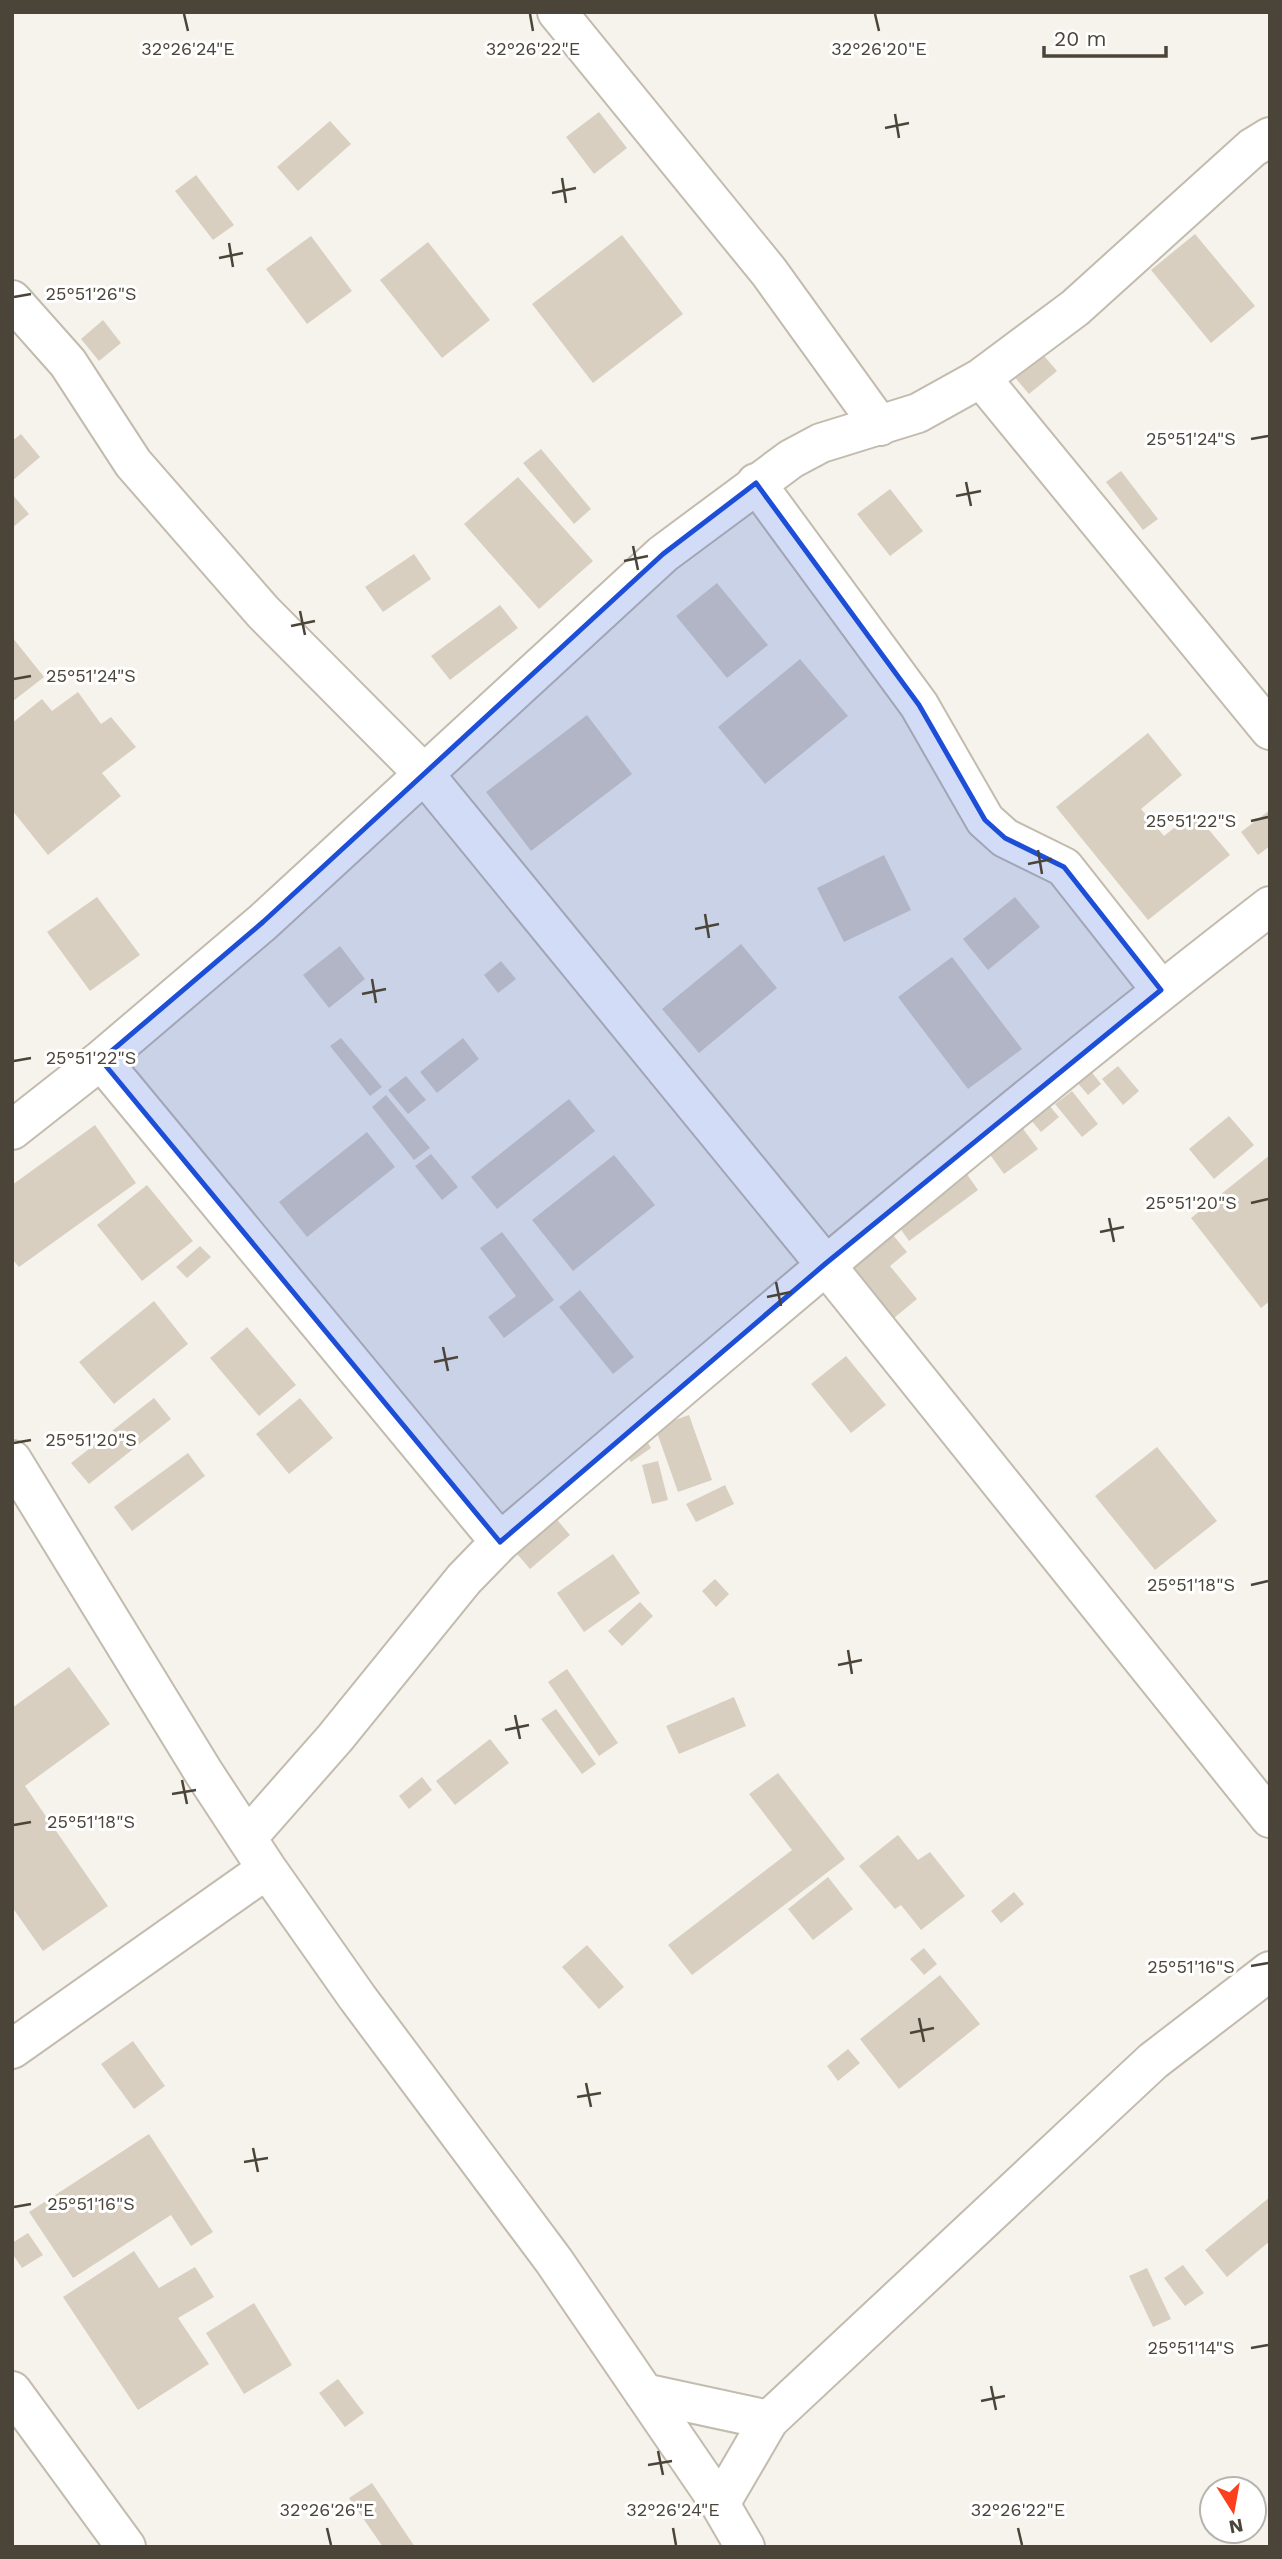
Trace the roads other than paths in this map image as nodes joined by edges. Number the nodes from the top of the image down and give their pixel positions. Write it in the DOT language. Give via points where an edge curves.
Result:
graph roads {
  1 [pos="558,12"];
  2 [pos="1270,137"];
  3 [pos="12,300"];
  4 [pos="981,378"];
  5 [pos="880,425"];
  6 [pos="756,483"];
  7 [pos="1270,730"];
  8 [pos="425,775"];
  9 [pos="1270,906"];
  10 [pos="1161,990"];
  11 [pos="102,1060"];
  12 [pos="12,1130"];
  13 [pos="825,1264"];
  14 [pos="12,1460"];
  15 [pos="500,1542"];
  16 [pos="1270,1818"];
  17 [pos="257,1853"];
  18 [pos="1270,1971"];
  19 [pos="12,2049"];
  20 [pos="12,2391"];
  21 [pos="644,2393"];
  22 [pos="769,2420"];
  23 [pos="720,2504"];
  24 [pos="125,2547"];
  25 [pos="745,2547"];
  1 -- 5 [label="street" via="769,272"];
  2 -- 4 [label="street" via="1252,148 1075,308"];
  3 -- 8 [label="street" via="68,363 150,483 262,612"];
  4 -- 5 [label="street" via="918,413"];
  4 -- 7 [label="street"];
  5 -- 6 [label="street" via="821,443"];
  6 -- 8 [label="street" via="663,554"];
  6 -- 10 [label="street" via="919,705 985,820 1005,838 1064,867"];
  8 -- 11 [label="street"];
  8 -- 13 [label="street"];
  9 -- 10 [label="street"];
  10 -- 13 [label="street"];
  11 -- 12 [label="street"];
  11 -- 15 [label="street"];
  13 -- 15 [label="street"];
  13 -- 16 [label="street"];
  14 -- 17 [label="street"];
  15 -- 17 [label="street" via="464,1579 335,1738"];
  17 -- 19 [label="street"];
  17 -- 21 [label="street" via="554,2261"];
  18 -- 22 [label="street" via="1153,2061"];
  20 -- 24 [label="street"];
  21 -- 22 [label="street"];
  21 -- 23 [label="street"];
  22 -- 23 [label="street"];
  23 -- 25 [label="street"];
}
